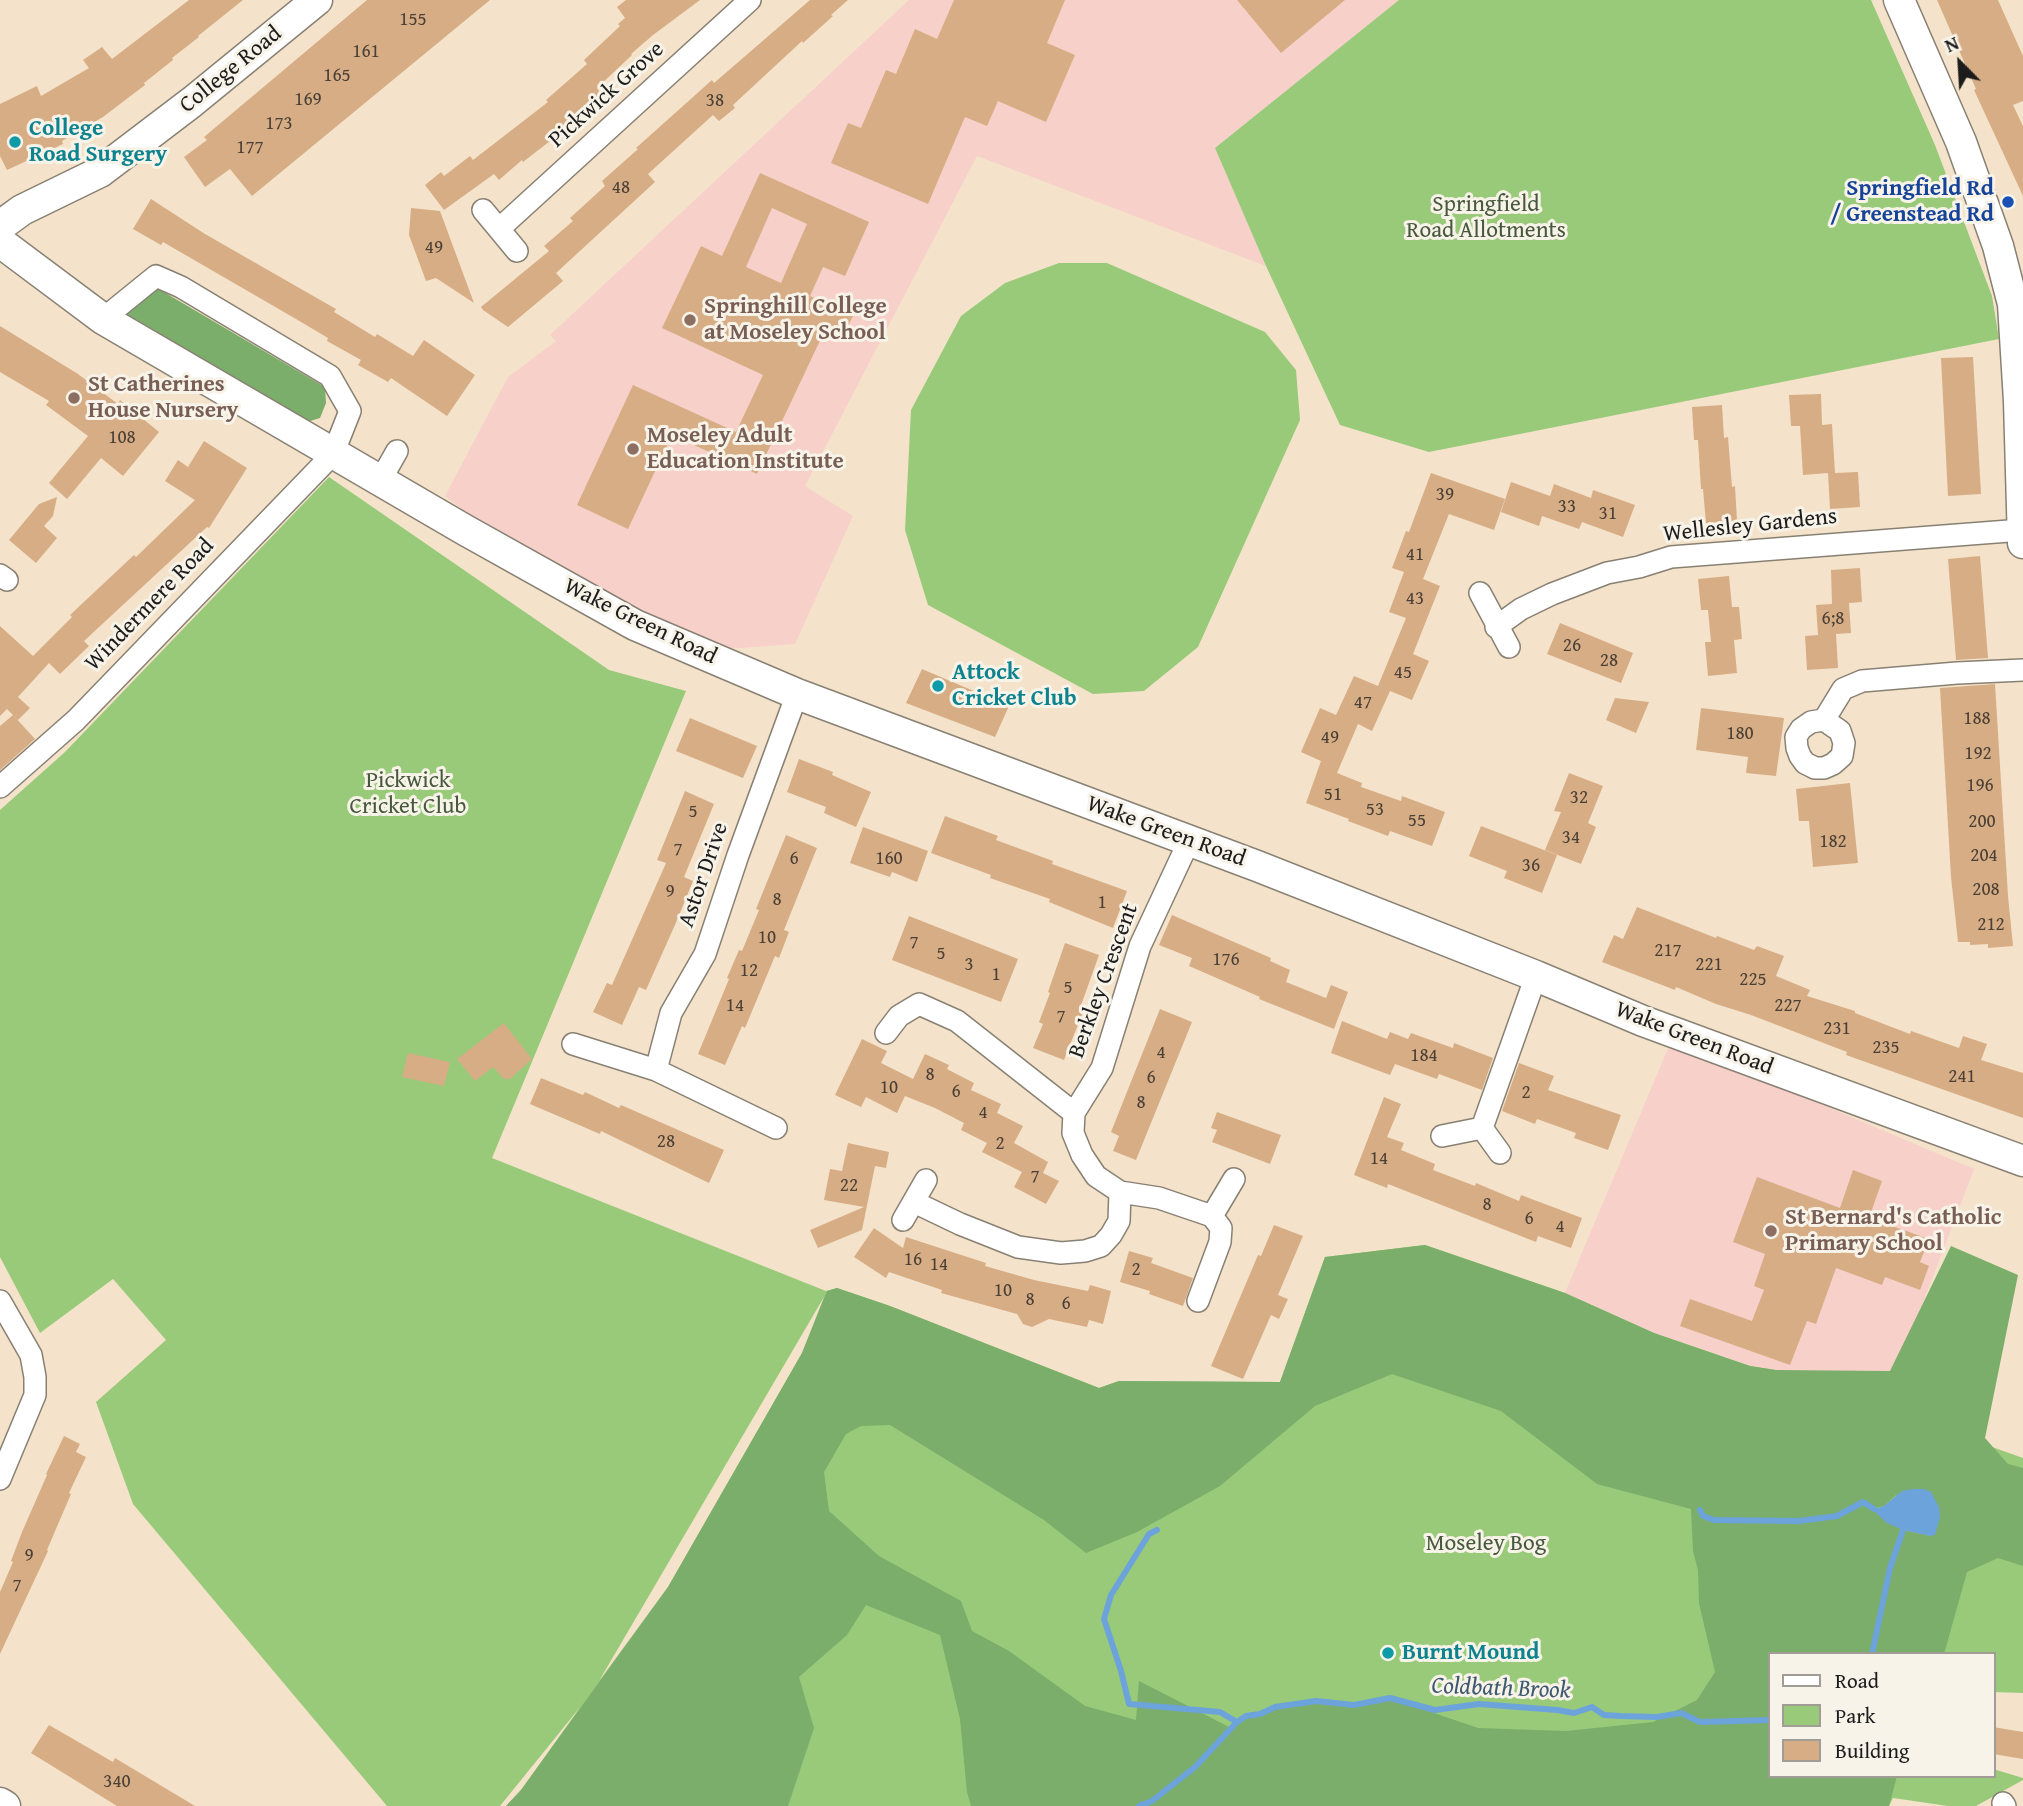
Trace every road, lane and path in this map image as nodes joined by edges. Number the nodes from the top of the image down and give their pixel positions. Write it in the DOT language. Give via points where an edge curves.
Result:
graph roads {
  1 [pos="317,0"];
  2 [pos="750,0"];
  3 [pos="1899,0"];
  4 [pos="483,210"];
  5 [pos="0,226"];
  6 [pos="500,229"];
  7 [pos="0,242"];
  8 [pos="517,251"];
  9 [pos="2018,302"];
  10 [pos="103,318"];
  11 [pos="397,451"];
  12 [pos="333,454"];
  13 [pos="380,481"];
  14 [pos="2022,530"];
  15 [pos="2023,544"];
  16 [pos="1479,593"];
  17 [pos="1496,627"];
  18 [pos="1509,647"];
  19 [pos="2023,670"];
  20 [pos="797,694"];
  21 [pos="1824,720"];
  22 [pos="0,787"];
  23 [pos="1189,841"];
  24 [pos="1536,976"];
  25 [pos="886,1033"];
  26 [pos="573,1044"];
  27 [pos="656,1070"];
  28 [pos="1074,1113"];
  29 [pos="776,1128"];
  30 [pos="1482,1128"];
  31 [pos="1442,1136"];
  32 [pos="1500,1153"];
  33 [pos="2023,1161"];
  34 [pos="1234,1179"];
  35 [pos="926,1180"];
  36 [pos="1120,1192"];
  37 [pos="1212,1216"];
  38 [pos="0,1301"];
  39 [pos="1198,1301"];
  40 [pos="0,1479"];
  41 [pos="0,1803"];
  42 [pos="5,1806"];
  1 -- 5 [label="street, College Road" via="100,172 22,210"];
  2 -- 6 [label="street, Pickwick Grove"];
  3 -- 9 [label="street" via="1961,142"];
  4 -- 6 [label="street"];
  6 -- 8 [label="street"];
  7 -- 10 [label="street, Wake Green Road"];
  9 -- 14 [label="street"];
  10 -- 12 [label="street, Wake Green Road"];
  10 -- 12 [label="street" via="156,276 181,287 330,376 349,411"];
  11 -- 13 [label="street"];
  12 -- 13 [label="street, Wake Green Road"];
  12 -- 22 [label="street, Windermere Road" via="75,720"];
  13 -- 20 [label="street, Wake Green Road" via="635,625"];
  14 -- 15 [label="street"];
  14 -- 17 [label="street, Wellesley Gardens" via="1671,557 1607,573 1552,594"];
  16 -- 17 [label="street"];
  17 -- 18 [label="street"];
  19 -- 21 [label="street" via="1863,681 1843,689"];
  20 -- 23 [label="street, Wake Green Road"];
  20 -- 27 [label="street, Astor Drive" via="705,954 671,1013"];
  23 -- 24 [label="street, Wake Green Road"];
  23 -- 28 [label="street, Berkley Crescent" via="1140,946 1102,1068"];
  24 -- 30 [label="street"];
  24 -- 33 [label="street, Wake Green Road" via="1643,1021"];
  25 -- 28 [label="street" via="919,1004 957,1021"];
  26 -- 27 [label="street"];
  27 -- 29 [label="street"];
  28 -- 36 [label="street" via="1073,1133 1082,1155 1096,1176"];
  30 -- 31 [label="street"];
  30 -- 32 [label="street"];
  34 -- 37 [label="street"];
  35 -- 36 [label="street" via="909,1211 960,1224 1018,1247 1061,1253 1085,1251 1111,1235 1119,1221"];
  36 -- 37 [label="street" via="1159,1198"];
  37 -- 39 [label="street" via="1221,1228 1220,1242"];
  38 -- 40 [label="street" via="31,1355 35,1395"];
  41 -- 42 [label="street"];
}
